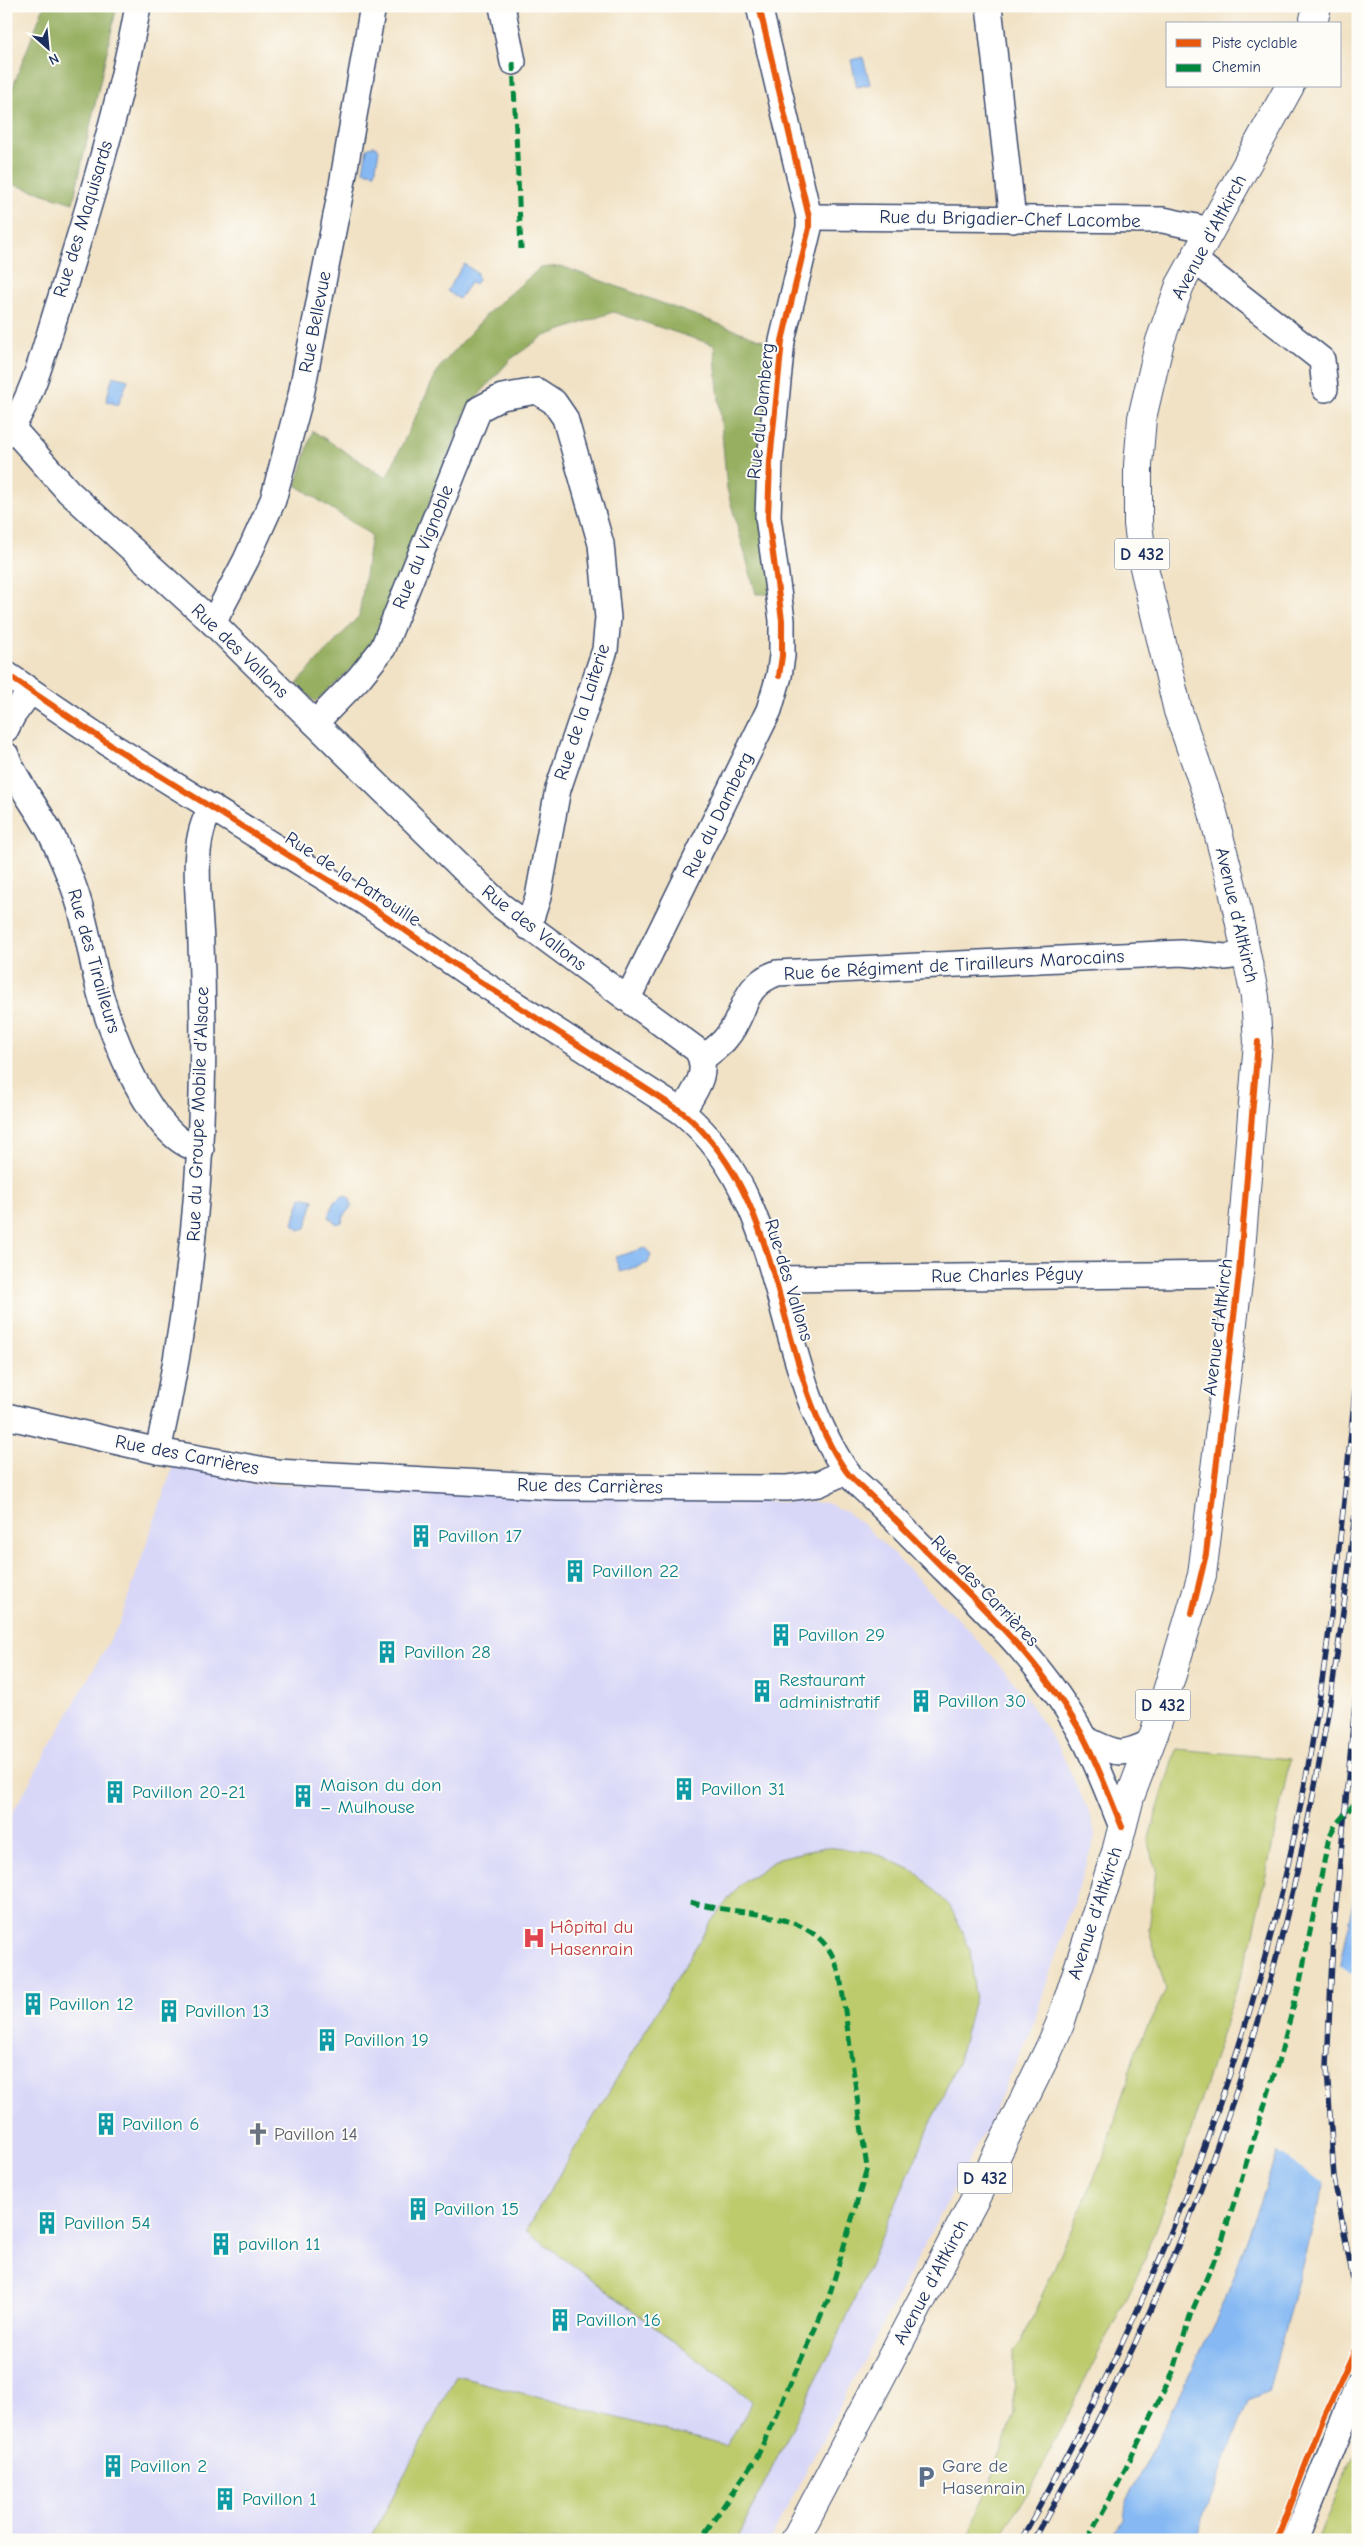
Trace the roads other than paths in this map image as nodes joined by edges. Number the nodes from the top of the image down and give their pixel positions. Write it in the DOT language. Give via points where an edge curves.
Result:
graph roads {
  1 [pos="138,6"];
  2 [pos="373,6"];
  3 [pos="502,6"];
  4 [pos="759,6"];
  5 [pos="989,6"];
  6 [pos="1317,6"];
  7 [pos="1313,22"];
  8 [pos="513,62"];
  9 [pos="1289,88"];
  10 [pos="809,217"];
  11 [pos="1013,220"];
  12 [pos="1210,230"];
  13 [pos="1193,260"];
  14 [pos="1325,389"];
  15 [pos="537,391"];
  16 [pos="9,424"];
  17 [pos="213,623"];
  18 [pos="6,674"];
  19 [pos="30,692"];
  20 [pos="315,723"];
  21 [pos="6,729"];
  22 [pos="6,755"];
  23 [pos="212,807"];
  24 [pos="528,927"];
  25 [pos="1247,954"];
  26 [pos="628,998"];
  27 [pos="702,1059"];
  28 [pos="682,1112"];
  29 [pos="201,1149"];
  30 [pos="1239,1274"];
  31 [pos="775,1279"];
  32 [pos="7,1418"];
  33 [pos="158,1451"];
  34 [pos="846,1471"];
  35 [pos="1085,1739"];
  36 [pos="1151,1742"];
  37 [pos="1103,1780"];
  38 [pos="1130,1797"];
  39 [pos="1122,1827"];
  40 [pos="1357,2387"];
  41 [pos="795,2540"];
  42 [pos="1295,2540"];
  1 -- 16 [label="street, Rue des Maquisards" via="96,185 33,383"];
  2 -- 17 [label="street, Rue Bellevue" via="346,166 301,395 273,500"];
  3 -- 8 [label="street"];
  4 -- 10 [label="street, Rue du Damberg"];
  5 -- 11 [label="street"];
  6 -- 7 [label="main road"];
  9 -- 12 [label="main road, Avenue d'Altkirch / D 432"];
  10 -- 11 [label="street, Rue du Brigadier-Chef Lacombe"];
  10 -- 26 [label="street, Rue du Damberg" via="782,341 770,461 768,517 782,620 782,656 778,676 769,710"];
  11 -- 12 [label="street, Rue du Brigadier-Chef Lacombe" via="1163,220"];
  12 -- 13 [label="main road, Avenue d'Altkirch / D 432"];
  13 -- 14 [label="street" via="1322,360"];
  13 -- 25 [label="main road, Avenue d'Altkirch / D 432" via="1180,285 1150,377 1138,464 1138,524 1143,563 1178,711 1212,809"];
  15 -- 20 [label="street, Rue du Vignoble" via="502,396 479,409 382,648 359,678"];
  15 -- 24 [label="street, Rue de la Laiterie" via="554,402 565,418 601,544 608,618 604,650 558,789 538,897"];
  16 -- 17 [label="street, Rue des Vallons" via="69,492"];
  17 -- 20 [label="street, Rue des Vallons"];
  18 -- 19 [label="street, Rue de la Patrouille"];
  19 -- 21 [label="street"];
  19 -- 23 [label="street, Rue de la Patrouille"];
  20 -- 24 [label="street, Rue des Vallons" via="500,905"];
  22 -- 29 [label="street, Rue des Tirailleurs" via="12,771 46,824 78,899 100,994 123,1057 144,1099 167,1129 191,1148"];
  23 -- 28 [label="street, Rue de la Patrouille" via="361,900 476,979"];
  23 -- 29 [label="street, Rue du Groupe Mobile d'Alsace" via="203,820 198,850 204,1009"];
  24 -- 26 [label="street, Rue des Vallons"];
  25 -- 27 [label="street, Rue 6e Régiment de Tirailleurs Marocains" via="1226,957 1181,953 777,973 763,978 753,987 727,1038"];
  25 -- 30 [label="main road, Avenue d'Altkirch / D 432" via="1255,997 1258,1042"];
  26 -- 27 [label="street, Rue des Vallons" via="697,1050"];
  27 -- 28 [label="street" via="704,1070"];
  28 -- 31 [label="street, Rue des Vallons" via="702,1128 739,1179"];
  29 -- 33 [label="street, Rue du Groupe Mobile d'Alsace" via="194,1244 182,1334"];
  30 -- 31 [label="street, Rue Charles Péguy"];
  30 -- 36 [label="main road, Avenue d'Altkirch / D 432" via="1204,1568"];
  31 -- 34 [label="street, Rue des Vallons" via="806,1385 821,1424"];
  32 -- 33 [label="street, Rue des Carrières"];
  33 -- 34 [label="street, Rue des Carrières" via="276,1472 557,1487 794,1487 819,1484"];
  34 -- 35 [label="street, Rue des Carrières" via="1032,1661"];
  35 -- 36 [label="street, Rue des Carrières" via="1116,1754 1133,1751"];
  35 -- 37 [label="street, Rue des Carrières"];
  36 -- 38 [label="main road, Avenue d'Altkirch / D 432"];
  37 -- 38 [label="street"];
  37 -- 39 [label="street, Rue des Carrières"];
  38 -- 39 [label="main road, Avenue d'Altkirch / D 432"];
  39 -- 41 [label="main road, Avenue d'Altkirch / D 432" via="1063,2015 1049,2049"];
  40 -- 42 [label="street"];
}
